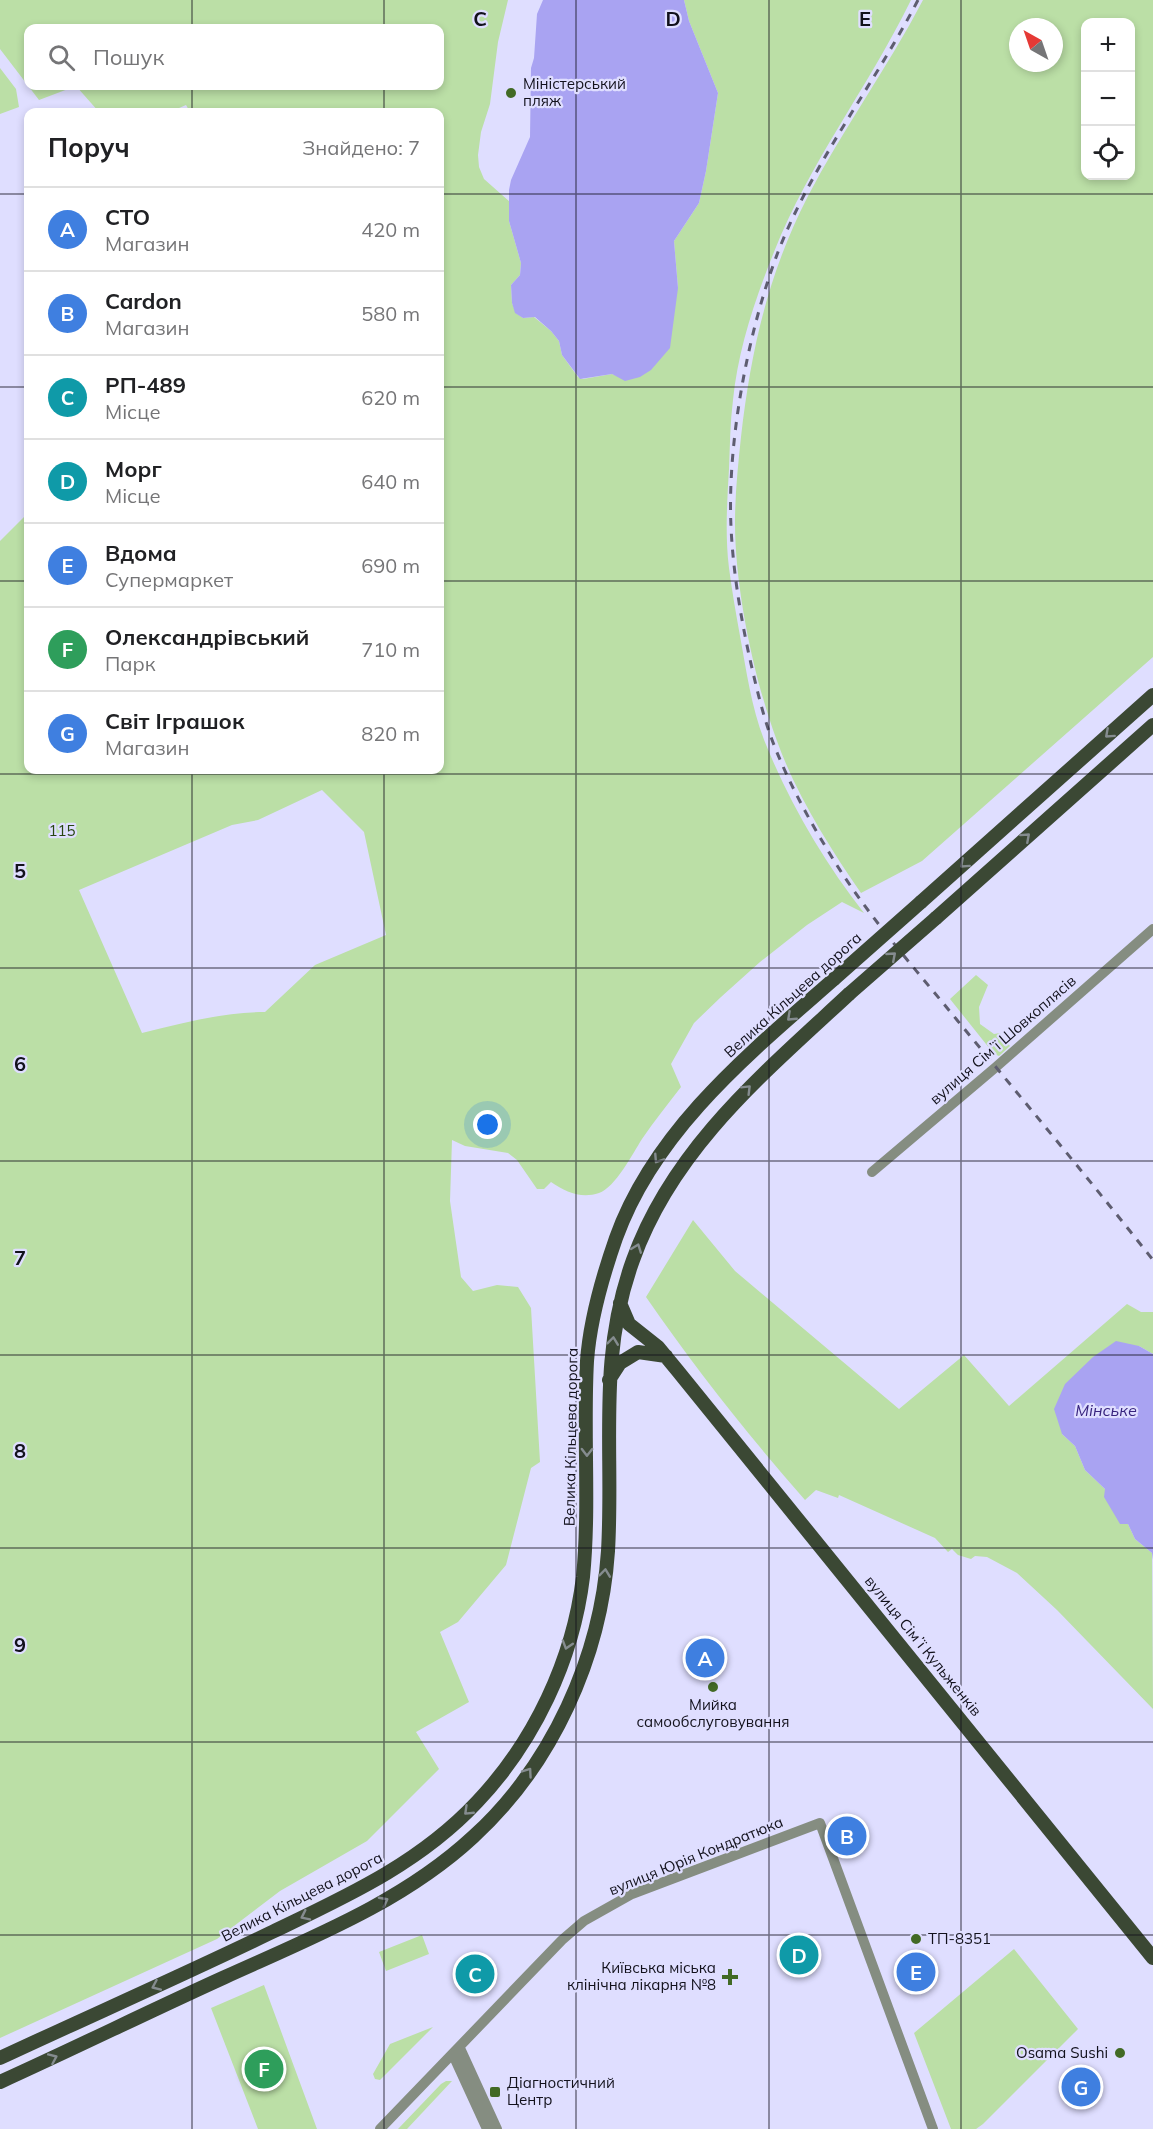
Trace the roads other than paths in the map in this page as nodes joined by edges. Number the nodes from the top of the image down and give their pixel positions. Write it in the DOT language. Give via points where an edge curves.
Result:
graph roads {
  1 [pos="1153,695"];
  2 [pos="1153,725"];
  3 [pos="1153,929"];
  4 [pos="872,1172"];
  5 [pos="620,1304"];
  6 [pos="666,1356"];
  7 [pos="609,1380"];
  8 [pos="1153,1958"];
  9 [pos="456,2051"];
  10 [pos="0,2058"];
  11 [pos="0,2082"];
  12 [pos="380,2129"];
  13 [pos="488,2129"];
  14 [pos="497,2129"];
  15 [pos="933,2129"];
  1 -- 10 [label="main road, Велика Кільцева дорога, one-way, bridge" via="734,1070 677,1131 640,1188 617,1237 595,1308 587,1360 586,1535 574,1623 551,1693 500,1776 450,1828 396,1869 209,1962"];
  5 -- 2 [label="main road, one-way, bridge" via="628,1271 658,1202 691,1152 725,1111 849,994"];
  3 -- 4 [label="street, вулиця Сімʼї Шовкоплясів"];
  5 -- 6 [label="main road, вулиця Сімʼї Кульженків" via="629,1324"];
  7 -- 5 [label="main road, one-way"];
  6 -- 7 [label="main road" via="638,1352 620,1363"];
  6 -- 8 [label="main road, вулиця Сімʼї Кульженків"];
  11 -- 7 [label="main road, one-way" via="362,1913 422,1877 496,1814 562,1718 579,1681 597,1619 608,1551"];
  9 -- 12 [label="street, вулиця Юрія Кондратюка"];
  9 -- 13 [label="street"];
  9 -- 14 [label="street"];
  9 -- 15 [label="street, вулиця Юрія Кондратюка" via="584,1921 632,1894 820,1823"];
}
